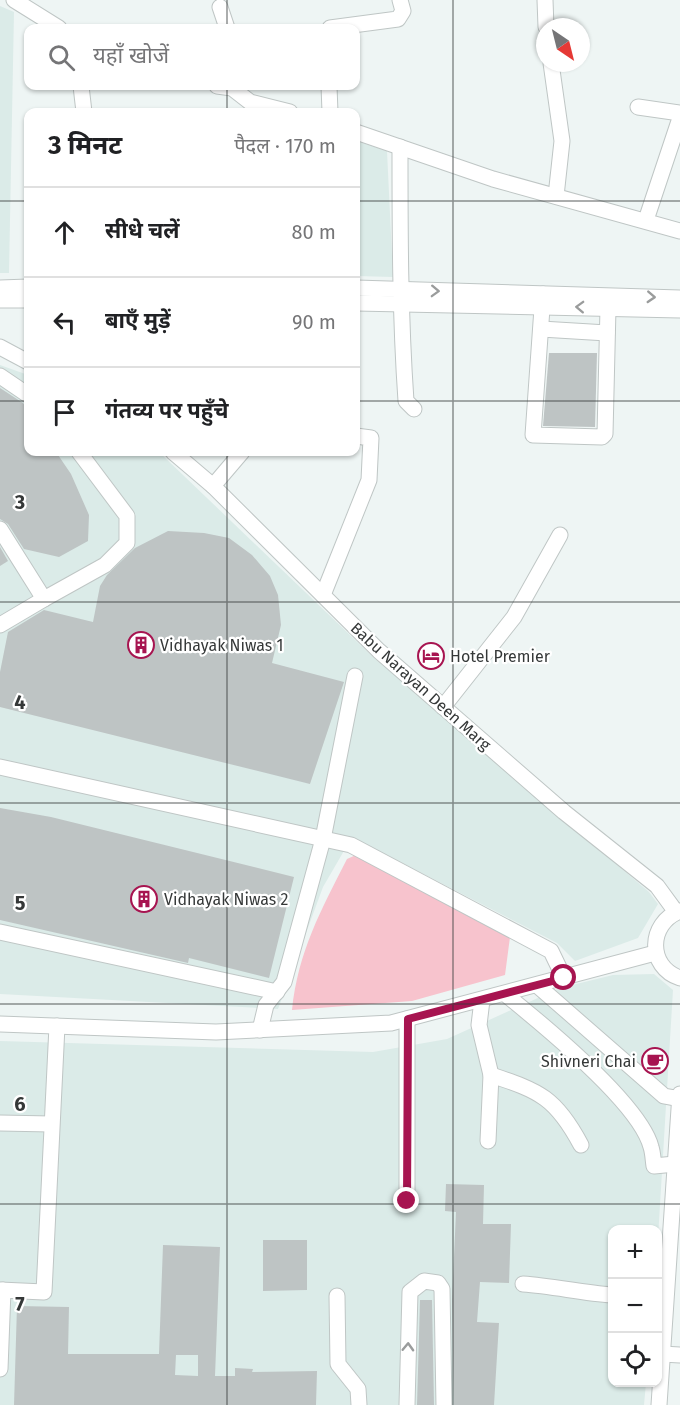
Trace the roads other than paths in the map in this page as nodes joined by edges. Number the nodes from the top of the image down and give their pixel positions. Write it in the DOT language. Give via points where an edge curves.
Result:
graph roads {
  1 [pos="14,0"];
  2 [pos="400,0"];
  3 [pos="545,0"];
  4 [pos="220,7"];
  5 [pos="546,18"];
  6 [pos="53,24"];
  7 [pos="226,24"];
  8 [pos="360,24"];
  9 [pos="551,72"];
  10 [pos="81,90"];
  11 [pos="235,90"];
  12 [pos="246,90"];
  13 [pos="329,90"];
  14 [pos="250,102"];
  15 [pos="638,107"];
  16 [pos="84,108"];
  17 [pos="274,108"];
  18 [pos="330,108"];
  19 [pos="680,113"];
  20 [pos="680,118"];
  21 [pos="360,133"];
  22 [pos="400,147"];
  23 [pos="556,196"];
  24 [pos="646,220"];
  25 [pos="680,231"];
  26 [pos="24,287"];
  27 [pos="0,288"];
  28 [pos="360,289"];
  29 [pos="400,297"];
  30 [pos="680,298"];
  31 [pos="0,300"];
  32 [pos="24,300"];
  33 [pos="542,300"];
  34 [pos="360,302"];
  35 [pos="608,308"];
  36 [pos="680,310"];
  37 [pos="541,329"];
  38 [pos="607,333"];
  39 [pos="0,347"];
  40 [pos="24,360"];
  41 [pos="0,376"];
  42 [pos="24,392"];
  43 [pos="414,409"];
  44 [pos="360,437"];
  45 [pos="82,456"];
  46 [pos="177,456"];
  47 [pos="239,456"];
  48 [pos="213,486"];
  49 [pos="0,529"];
  50 [pos="560,535"];
  51 [pos="323,595"];
  52 [pos="44,599"];
  53 [pos="0,625"];
  54 [pos="355,676"];
  55 [pos="443,706"];
  56 [pos="0,767"];
  57 [pos="324,839"];
  58 [pos="678,911"];
  59 [pos="0,932"];
  60 [pos="656,953"];
  61 [pos="564,978"];
  62 [pos="680,978"];
  63 [pos="538,986"];
  64 [pos="277,992"];
  65 [pos="504,994"];
  66 [pos="482,1000"];
  67 [pos="408,1019"];
  68 [pos="0,1024"];
  69 [pos="57,1026"];
  70 [pos="261,1030"];
  71 [pos="491,1075"];
  72 [pos="680,1094"];
  73 [pos="680,1100"];
  74 [pos="0,1123"];
  75 [pos="51,1124"];
  76 [pos="488,1142"];
  77 [pos="581,1146"];
  78 [pos="675,1164"];
  79 [pos="407,1201"];
  80 [pos="523,1284"];
  81 [pos="2,1290"];
  82 [pos="608,1295"];
  83 [pos="337,1296"];
  84 [pos="662,1298"];
  85 [pos="662,1354"];
  86 [pos="680,1355"];
  87 [pos="0,1369"];
  88 [pos="659,1387"];
  89 [pos="359,1405"];
  90 [pos="407,1405"];
  91 [pos="444,1405"];
  92 [pos="658,1405"];
  1 -- 6 [label="street"];
  2 -- 8 [label="street" via="403,11 398,19"];
  3 -- 5 [label="street"];
  4 -- 7 [label="street"];
  9 -- 23 [label="street" via="562,141"];
  10 -- 16 [label="street"];
  11 -- 14 [label="street"];
  12 -- 14 [label="street"];
  13 -- 18 [label="street"];
  14 -- 17 [label="street"];
  15 -- 19 [label="street"];
  20 -- 24 [label="street"];
  21 -- 22 [label="street"];
  22 -- 23 [label="street"];
  22 -- 29 [label="street"];
  23 -- 24 [label="street"];
  24 -- 25 [label="street"];
  26 -- 27 [label="street"];
  28 -- 29 [label="street"];
  29 -- 33 [label="street"];
  29 -- 34 [label="street"];
  29 -- 43 [label="street" via="406,401"];
  33 -- 30 [label="street, one-way"];
  31 -- 32 [label="street"];
  35 -- 33 [label="street, one-way"];
  33 -- 37 [label="street"];
  35 -- 36 [label="street"];
  35 -- 38 [label="street"];
  37 -- 38 [label="street"];
  37 -- 38 [label="street" via="533,435 602,437"];
  39 -- 40 [label="street"];
  41 -- 42 [label="street"];
  44 -- 51 [label="street" via="371,438 369,480"];
  45 -- 52 [label="street" via="127,516 127,543 105,565"];
  46 -- 48 [label="street, Babu Narayan Deen Marg"];
  47 -- 48 [label="street"];
  48 -- 51 [label="street, Babu Narayan Deen Marg"];
  49 -- 52 [label="street"];
  50 -- 55 [label="street" via="514,617"];
  51 -- 55 [label="street, Babu Narayan Deen Marg" via="379,651"];
  52 -- 53 [label="street"];
  54 -- 57 [label="street"];
  55 -- 58 [label="street, Babu Narayan Deen Marg" via="564,812 657,886"];
  56 -- 57 [label="street"];
  57 -- 61 [label="street" via="351,845 551,951"];
  57 -- 64 [label="street" via="284,982"];
  58 -- 60 [label="street" via="658,928"];
  59 -- 64 [label="street"];
  60 -- 61 [label="street"];
  60 -- 62 [label="street" via="661,966"];
  61 -- 63 [label="street"];
  63 -- 65 [label="street"];
  63 -- 73 [label="street" via="664,1096"];
  64 -- 70 [label="street" via="266,1005"];
  65 -- 66 [label="street"];
  65 -- 78 [label="street" via="561,1040 634,1116 651,1146 654,1166"];
  66 -- 67 [label="street"];
  66 -- 71 [label="street" via="479,1026"];
  67 -- 70 [label="street"];
  67 -- 79 [label="street"];
  68 -- 69 [label="street"];
  69 -- 70 [label="street"];
  69 -- 75 [label="street"];
  71 -- 76 [label="street"];
  71 -- 77 [label="street" via="534,1089 566,1118"];
  72 -- 73 [label="street"];
  73 -- 78 [label="street"];
  74 -- 75 [label="street"];
  75 -- 81 [label="street" via="44,1292"];
  78 -- 84 [label="street"];
  80 -- 82 [label="street"];
  81 -- 87 [label="street"];
  83 -- 89 [label="street" via="339,1364 358,1389"];
  85 -- 86 [label="street"];
  88 -- 92 [label="street"];
  90 -- 91 [label="street, one-way" via="410,1292 424,1281 438,1283 442,1289"];
}
